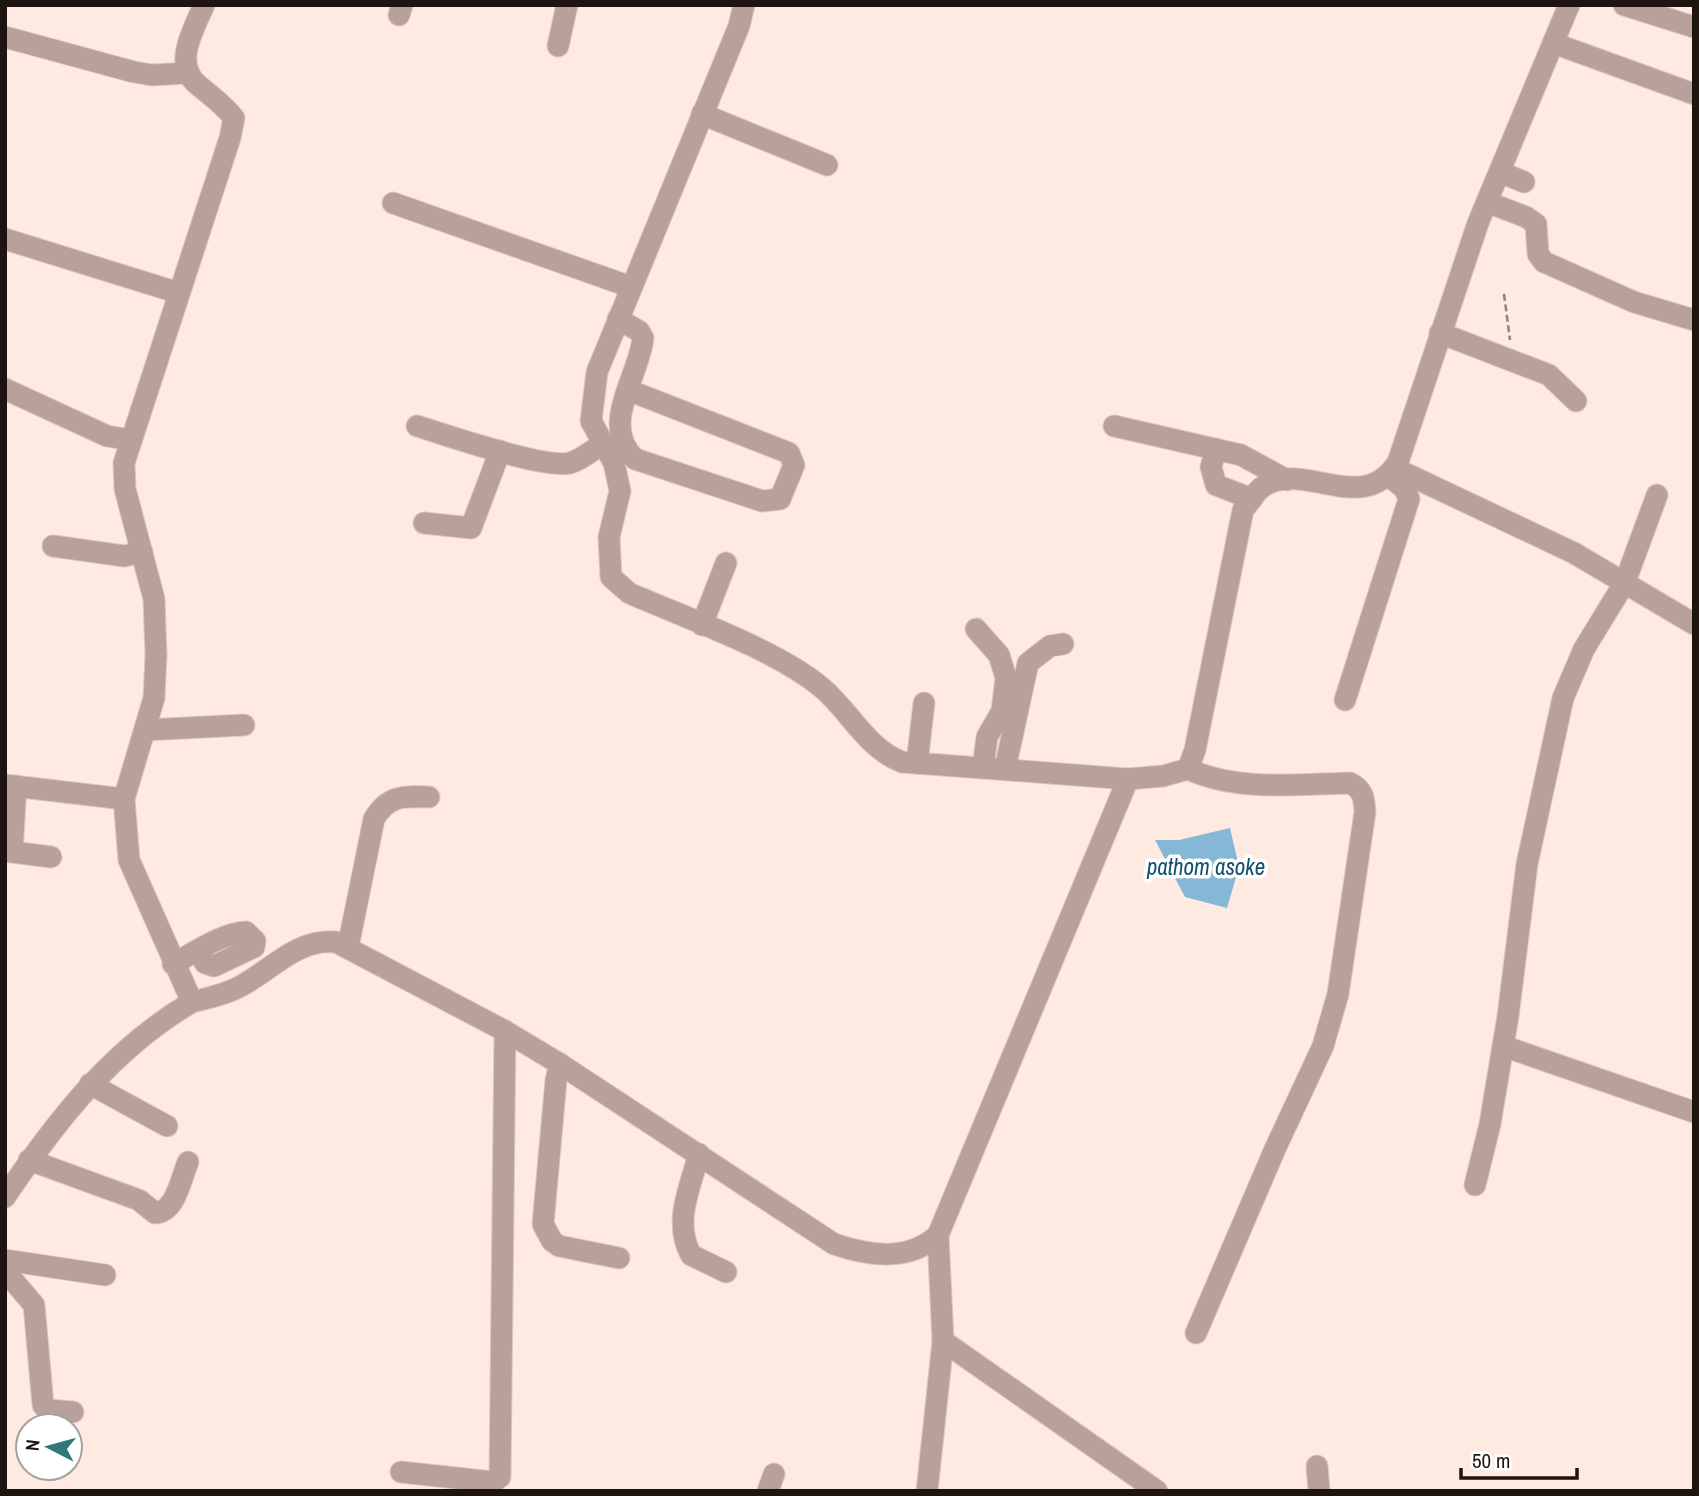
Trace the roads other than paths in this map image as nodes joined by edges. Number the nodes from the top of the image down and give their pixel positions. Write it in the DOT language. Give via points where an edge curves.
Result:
graph roads {
  1 [pos="204,5"];
  2 [pos="567,5"];
  3 [pos="744,5"];
  4 [pos="1569,5"];
  5 [pos="1624,5"];
  6 [pos="1694,27"];
  7 [pos="5,37"];
  8 [pos="1553,43"];
  9 [pos="558,46"];
  10 [pos="189,73"];
  11 [pos="1694,94"];
  12 [pos="702,114"];
  13 [pos="827,165"];
  14 [pos="1500,172"];
  15 [pos="1524,182"];
  16 [pos="1487,202"];
  17 [pos="393,203"];
  18 [pos="5,239"];
  19 [pos="631,288"];
  20 [pos="179,293"];
  21 [pos="618,318"];
  22 [pos="1694,320"];
  23 [pos="1440,332"];
  24 [pos="5,389"];
  25 [pos="628,390"];
  26 [pos="1576,401"];
  27 [pos="417,426"];
  28 [pos="1114,426"];
  29 [pos="130,440"];
  30 [pos="603,444"];
  31 [pos="1216,449"];
  32 [pos="500,451"];
  33 [pos="1391,472"];
  34 [pos="1287,480"];
  35 [pos="1657,495"];
  36 [pos="1252,499"];
  37 [pos="424,523"];
  38 [pos="53,546"];
  39 [pos="142,552"];
  40 [pos="726,563"];
  41 [pos="1625,582"];
  42 [pos="1694,624"];
  43 [pos="702,625"];
  44 [pos="976,629"];
  45 [pos="1063,644"];
  46 [pos="1345,699"];
  47 [pos="924,704"];
  48 [pos="244,725"];
  49 [pos="145,730"];
  50 [pos="917,763"];
  51 [pos="983,767"];
  52 [pos="1005,769"];
  53 [pos="1188,769"];
  54 [pos="1128,779"];
  55 [pos="10,785"];
  56 [pos="429,797"];
  57 [pos="124,799"];
  58 [pos="8,851"];
  59 [pos="51,857"];
  60 [pos="348,947"];
  61 [pos="200,951"];
  62 [pos="173,964"];
  63 [pos="192,1003"];
  64 [pos="505,1031"];
  65 [pos="1503,1046"];
  66 [pos="560,1064"];
  67 [pos="90,1084"];
  68 [pos="1694,1112"];
  69 [pos="167,1126"];
  70 [pos="699,1153"];
  71 [pos="29,1160"];
  72 [pos="188,1161"];
  73 [pos="1475,1185"];
  74 [pos="5,1197"];
  75 [pos="938,1235"];
  76 [pos="619,1258"];
  77 [pos="5,1261"];
  78 [pos="5,1271"];
  79 [pos="726,1272"];
  80 [pos="105,1275"];
  81 [pos="1196,1333"];
  82 [pos="943,1340"];
  83 [pos="73,1412"];
  84 [pos="1317,1466"];
  85 [pos="401,1472"];
  86 [pos="449,1484"];
  87 [pos="485,1486"];
  88 [pos="926,1491"];
  89 [pos="1157,1491"];
  90 [pos="1319,1491"];
  1 -- 10 [label="street" via="186,50"];
  2 -- 9 [label="street"];
  3 -- 12 [label="street"];
  4 -- 8 [label="street"];
  5 -- 6 [label="street"];
  7 -- 10 [label="street" via="134,72"];
  8 -- 11 [label="street"];
  8 -- 14 [label="street"];
  10 -- 20 [label="street" via="234,118"];
  12 -- 13 [label="street"];
  12 -- 19 [label="street"];
  14 -- 15 [label="street"];
  14 -- 16 [label="street"];
  16 -- 22 [label="street" via="1536,224 1538,254 1544,262 1634,302"];
  16 -- 23 [label="street"];
  17 -- 19 [label="street"];
  18 -- 20 [label="street"];
  19 -- 21 [label="street"];
  20 -- 29 [label="street"];
  21 -- 25 [label="street" via="643,338"];
  21 -- 30 [label="street" via="597,372 593,397 592,421"];
  23 -- 26 [label="street" via="1549,375"];
  23 -- 33 [label="street"];
  24 -- 29 [label="street" via="107,436"];
  25 -- 25 [label="street" via="789,453 794,465 780,499 762,501 635,458 619,433"];
  27 -- 32 [label="street"];
  28 -- 31 [label="street"];
  29 -- 39 [label="street" via="124,463 125,489"];
  30 -- 32 [label="street" via="571,463 559,464"];
  30 -- 43 [label="street" via="614,463 620,491 609,537 611,577 629,593"];
  31 -- 34 [label="street" via="1241,455"];
  31 -- 36 [label="street" via="1211,467 1216,485"];
  32 -- 37 [label="street" via="471,528"];
  33 -- 34 [label="street" via="1377,485 1361,488"];
  33 -- 41 [label="street" via="1574,553"];
  33 -- 46 [label="street" via="1405,489 1408,507"];
  34 -- 36 [label="street" via="1262,487"];
  35 -- 41 [label="street"];
  36 -- 53 [label="street" via="1243,510"];
  38 -- 39 [label="street" via="124,556"];
  39 -- 49 [label="street" via="154,599 156,655 154,698"];
  40 -- 43 [label="street"];
  41 -- 42 [label="street"];
  41 -- 65 [label="street" via="1584,649 1563,698 1527,863"];
  43 -- 50 [label="street" via="803,674 835,700 887,756"];
  44 -- 51 [label="street" via="999,655 1006,678 1002,711 987,737"];
  45 -- 52 [label="street" via="1050,646 1028,663"];
  47 -- 50 [label="street"];
  48 -- 49 [label="street"];
  49 -- 57 [label="street"];
  50 -- 51 [label="street"];
  51 -- 52 [label="street"];
  52 -- 54 [label="street"];
  53 -- 54 [label="street"];
  53 -- 81 [label="street" via="1205,777 1250,784 1350,783 1359,788 1365,812 1338,994 1324,1046"];
  54 -- 75 [label="street"];
  55 -- 57 [label="street"];
  55 -- 58 [label="street"];
  56 -- 60 [label="street" via="389,800 374,818"];
  57 -- 62 [label="street" via="129,860"];
  58 -- 59 [label="street"];
  60 -- 63 [label="street" via="317,940 239,987"];
  60 -- 64 [label="street"];
  61 -- 62 [label="street"];
  62 -- 63 [label="street"];
  63 -- 67 [label="street" via="140,1036"];
  64 -- 66 [label="street"];
  64 -- 87 [label="street" via="502,1468 497,1482"];
  65 -- 68 [label="street"];
  65 -- 73 [label="street"];
  66 -- 70 [label="street"];
  66 -- 76 [label="street" via="543,1224 558,1246"];
  67 -- 69 [label="street"];
  67 -- 71 [label="street"];
  70 -- 75 [label="street" via="834,1244 876,1255 900,1254 923,1248"];
  70 -- 79 [label="street" via="681,1233 691,1255"];
  71 -- 72 [label="street" via="139,1200 155,1213 171,1205"];
  71 -- 74 [label="street"];
  75 -- 82 [label="street"];
  77 -- 80 [label="street"];
  78 -- 83 [label="street" via="34,1305 43,1405 48,1410"];
  82 -- 88 [label="street"];
  82 -- 89 [label="street"];
  84 -- 90 [label="street"];
  85 -- 86 [label="street"];
  86 -- 87 [label="street"];
}
